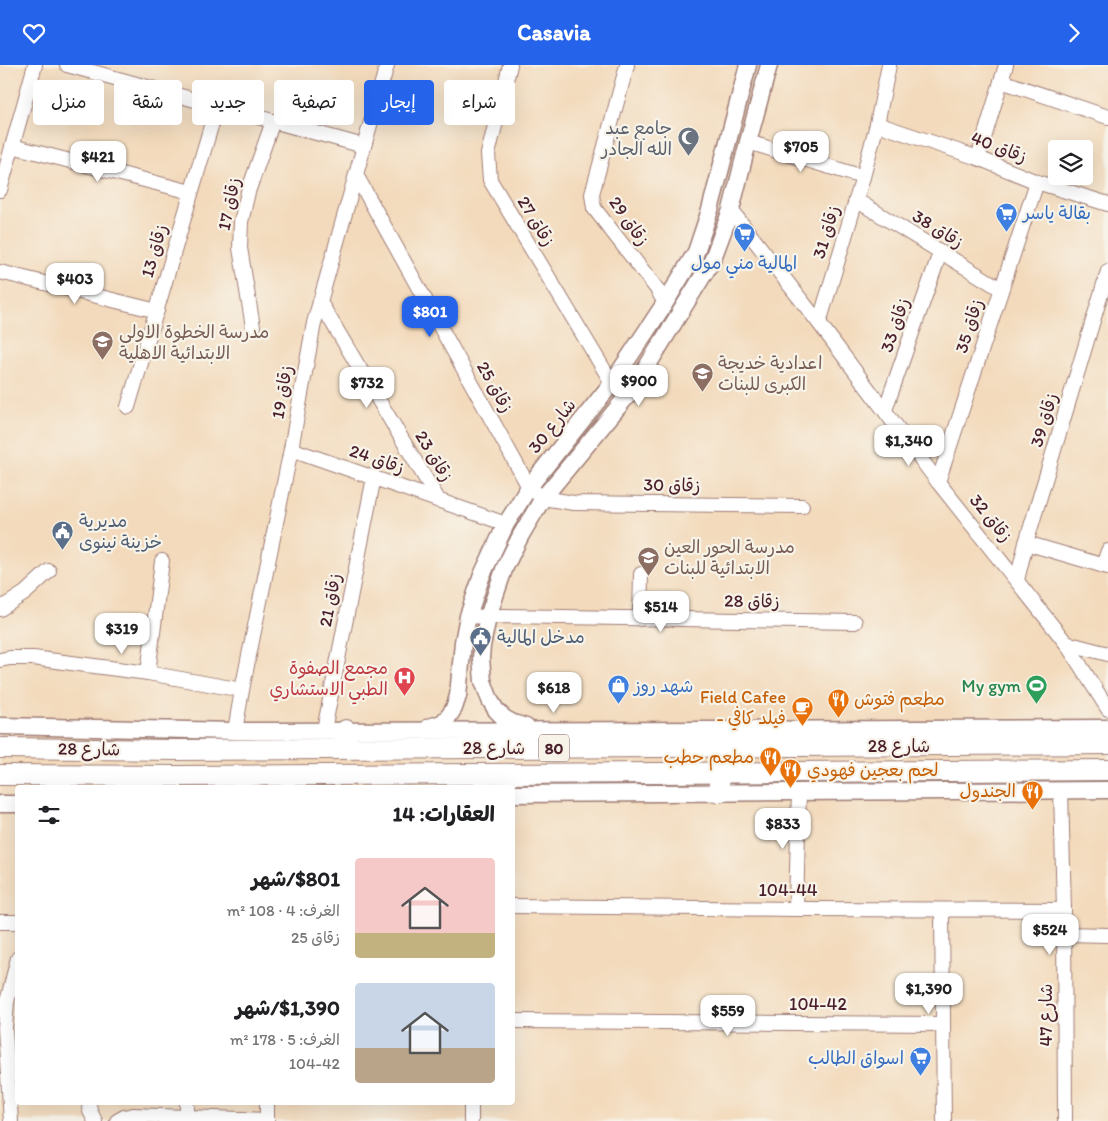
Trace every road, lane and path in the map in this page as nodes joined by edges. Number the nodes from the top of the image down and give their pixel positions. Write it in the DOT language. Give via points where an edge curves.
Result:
graph roads {
  1 [pos="35,65"];
  2 [pos="68,65"];
  3 [pos="387,65"];
  4 [pos="510,65"];
  5 [pos="627,65"];
  6 [pos="748,65"];
  7 [pos="769,65"];
  8 [pos="890,65"];
  9 [pos="1006,65"];
  10 [pos="1001,81"];
  11 [pos="192,99"];
  12 [pos="1107,113"];
  13 [pos="264,119"];
  14 [pos="273,121"];
  15 [pos="877,124"];
  16 [pos="211,125"];
  17 [pos="748,142"];
  18 [pos="12,146"];
  19 [pos="364,146"];
  20 [pos="978,158"];
  21 [pos="356,175"];
  22 [pos="863,177"];
  23 [pos="1036,182"];
  24 [pos="0,190"];
  25 [pos="191,192"];
  26 [pos="856,200"];
  27 [pos="1108,204"];
  28 [pos="732,210"];
  29 [pos="940,253"];
  30 [pos="0,271"];
  31 [pos="1107,280"];
  32 [pos="1001,289"];
  33 [pos="320,302"];
  34 [pos="665,303"];
  35 [pos="157,311"];
  36 [pos="819,323"];
  37 [pos="253,327"];
  38 [pos="612,383"];
  39 [pos="128,407"];
  40 [pos="885,410"];
  41 [pos="291,449"];
  42 [pos="374,477"];
  43 [pos="938,482"];
  44 [pos="529,487"];
  45 [pos="543,498"];
  46 [pos="438,501"];
  47 [pos="802,506"];
  48 [pos="506,524"];
  49 [pos="1026,543"];
  50 [pos="1108,551"];
  51 [pos="162,561"];
  52 [pos="1106,567"];
  53 [pos="49,571"];
  54 [pos="641,574"];
  55 [pos="1017,580"];
  56 [pos="0,609"];
  57 [pos="468,616"];
  58 [pos="488,617"];
  59 [pos="640,619"];
  60 [pos="855,622"];
  61 [pos="1066,643"];
  62 [pos="1108,654"];
  63 [pos="0,660"];
  64 [pos="148,673"];
  65 [pos="242,690"];
  66 [pos="1108,709"];
  67 [pos="0,726"];
  68 [pos="1108,728"];
  69 [pos="533,729"];
  70 [pos="324,730"];
  71 [pos="401,730"];
  72 [pos="235,731"];
  73 [pos="720,739"];
  74 [pos="346,740"];
  75 [pos="1108,744"];
  76 [pos="0,748"];
  77 [pos="177,750"];
  78 [pos="1108,770"];
  79 [pos="0,775"];
  80 [pos="179,776"];
  81 [pos="346,781"];
  82 [pos="719,783"];
  83 [pos="1061,790"];
  84 [pos="1108,790"];
  85 [pos="799,792"];
  86 [pos="515,794"];
  87 [pos="0,804"];
  88 [pos="15,804"];
  89 [pos="515,906"];
  90 [pos="796,909"];
  91 [pos="942,910"];
  92 [pos="1064,910"];
  93 [pos="0,922"];
  94 [pos="15,922"];
  95 [pos="1064,934"];
  96 [pos="1108,935"];
  97 [pos="15,971"];
  98 [pos="515,1021"];
  99 [pos="943,1024"];
  100 [pos="89,1105"];
  101 [pos="187,1105"];
  102 [pos="268,1105"];
  103 [pos="471,1105"];
  104 [pos="5,1106"];
  105 [pos="187,1117"];
  106 [pos="11,1121"];
  107 [pos="95,1121"];
  108 [pos="117,1121"];
  109 [pos="267,1121"];
  110 [pos="471,1121"];
  111 [pos="944,1121"];
  112 [pos="1065,1121"];
  1 -- 18 [label="street"];
  2 -- 11 [label="street"];
  3 -- 19 [label="street, زقاق 19"];
  4 -- 38 [label="street, زقاق 27" via="488,154 490,180"];
  5 -- 34 [label="street, زقاق 29" via="592,194 594,208"];
  6 -- 34 [label="main road, شارع 30" via="696,252"];
  7 -- 17 [label="main road"];
  8 -- 15 [label="street, زقاق 31"];
  9 -- 10 [label="street"];
  10 -- 12 [label="street"];
  10 -- 20 [label="street"];
  13 -- 14 [label="street"];
  14 -- 19 [label="street"];
  14 -- 37 [label="street, زقاق 17" via="241,222 240,248"];
  15 -- 20 [label="street, زقاق 40"];
  15 -- 22 [label="street, زقاق 31"];
  16 -- 25 [label="street, زقاق 13"];
  17 -- 22 [label="street"];
  17 -- 28 [label="main road"];
  18 -- 24 [label="street"];
  18 -- 25 [label="street"];
  19 -- 21 [label="street, زقاق 19"];
  20 -- 23 [label="street, زقاق 40"];
  21 -- 33 [label="street, زقاق 19"];
  21 -- 44 [label="street, زقاق 25"];
  22 -- 26 [label="street, زقاق 31"];
  23 -- 27 [label="street, زقاق 40"];
  23 -- 32 [label="street, زقاق 35"];
  25 -- 35 [label="street, زقاق 13"];
  26 -- 29 [label="street, زقاق 38"];
  26 -- 36 [label="street, زقاق 31"];
  28 -- 36 [label="street, زقاق 32"];
  28 -- 45 [label="main road" via="712,261 633,389"];
  29 -- 32 [label="street, زقاق 38"];
  29 -- 40 [label="street, زقاق 33"];
  30 -- 35 [label="street"];
  31 -- 49 [label="street, زقاق 39"];
  32 -- 43 [label="street, زقاق 35"];
  33 -- 41 [label="street, زقاق 19"];
  33 -- 46 [label="street, زقاق 23"];
  34 -- 38 [label="main road, شارع 30"];
  35 -- 39 [label="street, زقاق 13"];
  36 -- 40 [label="street, زقاق 32"];
  38 -- 44 [label="main road, شارع 30"];
  40 -- 43 [label="street, زقاق 32"];
  41 -- 42 [label="street, زقاق 24"];
  41 -- 65 [label="street, زقاق 19"];
  42 -- 46 [label="street, زقاق 24"];
  42 -- 70 [label="street, زقاق 21"];
  43 -- 55 [label="street, زقاق 32"];
  44 -- 45 [label="street"];
  44 -- 48 [label="main road, شارع 30"];
  45 -- 47 [label="street, زقاق 30" via="574,503"];
  45 -- 58 [label="main road" via="505,567"];
  46 -- 48 [label="street, زقاق 24"];
  48 -- 57 [label="main road, شارع 30" via="482,575"];
  49 -- 52 [label="street"];
  49 -- 55 [label="street, زقاق 39"];
  50 -- 52 [label="street"];
  51 -- 64 [label="street"];
  53 -- 56 [label="street" via="25,593"];
  54 -- 59 [label="street"];
  55 -- 61 [label="street, زقاق 32"];
  57 -- 58 [label="street, زقاق 28"];
  57 -- 71 [label="main road, شارع 30" via="454,708 442,723"];
  58 -- 59 [label="street, زقاق 28"];
  58 -- 69 [label="main road" via="481,658 485,689 504,718"];
  59 -- 60 [label="street, زقاق 28"];
  61 -- 62 [label="street"];
  61 -- 66 [label="street, زقاق 32"];
  63 -- 64 [label="street" via="33,658"];
  64 -- 65 [label="street"];
  65 -- 72 [label="street, زقاق 19"];
  67 -- 72 [label="main road"];
  68 -- 73 [label="main road"];
  69 -- 71 [label="main road"];
  69 -- 73 [label="main road"];
  70 -- 72 [label="main road"];
  70 -- 74 [label="main road"];
  71 -- 74 [label="main road"];
  73 -- 74 [label="highway, شارع 28 / 80"];
  73 -- 75 [label="highway, شارع 28 / 80"];
  74 -- 77 [label="highway, شارع 28 / 80"];
  76 -- 77 [label="highway, شارع 28 / 80"];
  77 -- 80 [label="highway"];
  78 -- 82 [label="highway, شارع 28 / 80"];
  79 -- 80 [label="highway, شارع 28 / 80"];
  80 -- 81 [label="highway, شارع 28 / 80"];
  81 -- 82 [label="highway, شارع 28 / 80"];
  82 -- 85 [label="main road"];
  82 -- 86 [label="main road"];
  83 -- 84 [label="main road"];
  83 -- 85 [label="main road"];
  83 -- 92 [label="street, شارع 47"];
  85 -- 90 [label="street"];
  87 -- 88 [label="main road"];
  89 -- 90 [label="street, 104-44"];
  90 -- 91 [label="street, 104-44"];
  91 -- 92 [label="street, 104-44"];
  91 -- 99 [label="street"];
  92 -- 95 [label="street, شارع 47"];
  93 -- 94 [label="street"];
  95 -- 96 [label="street"];
  95 -- 112 [label="street, شارع 47"];
  97 -- 104 [label="street" via="5,1028"];
  98 -- 99 [label="street, 104-42"];
  99 -- 111 [label="street"];
  100 -- 107 [label="street"];
  101 -- 105 [label="street"];
  102 -- 109 [label="street"];
  103 -- 110 [label="street"];
  104 -- 106 [label="street"];
  105 -- 108 [label="street" via="132,1115"];
  105 -- 109 [label="street"];
}
